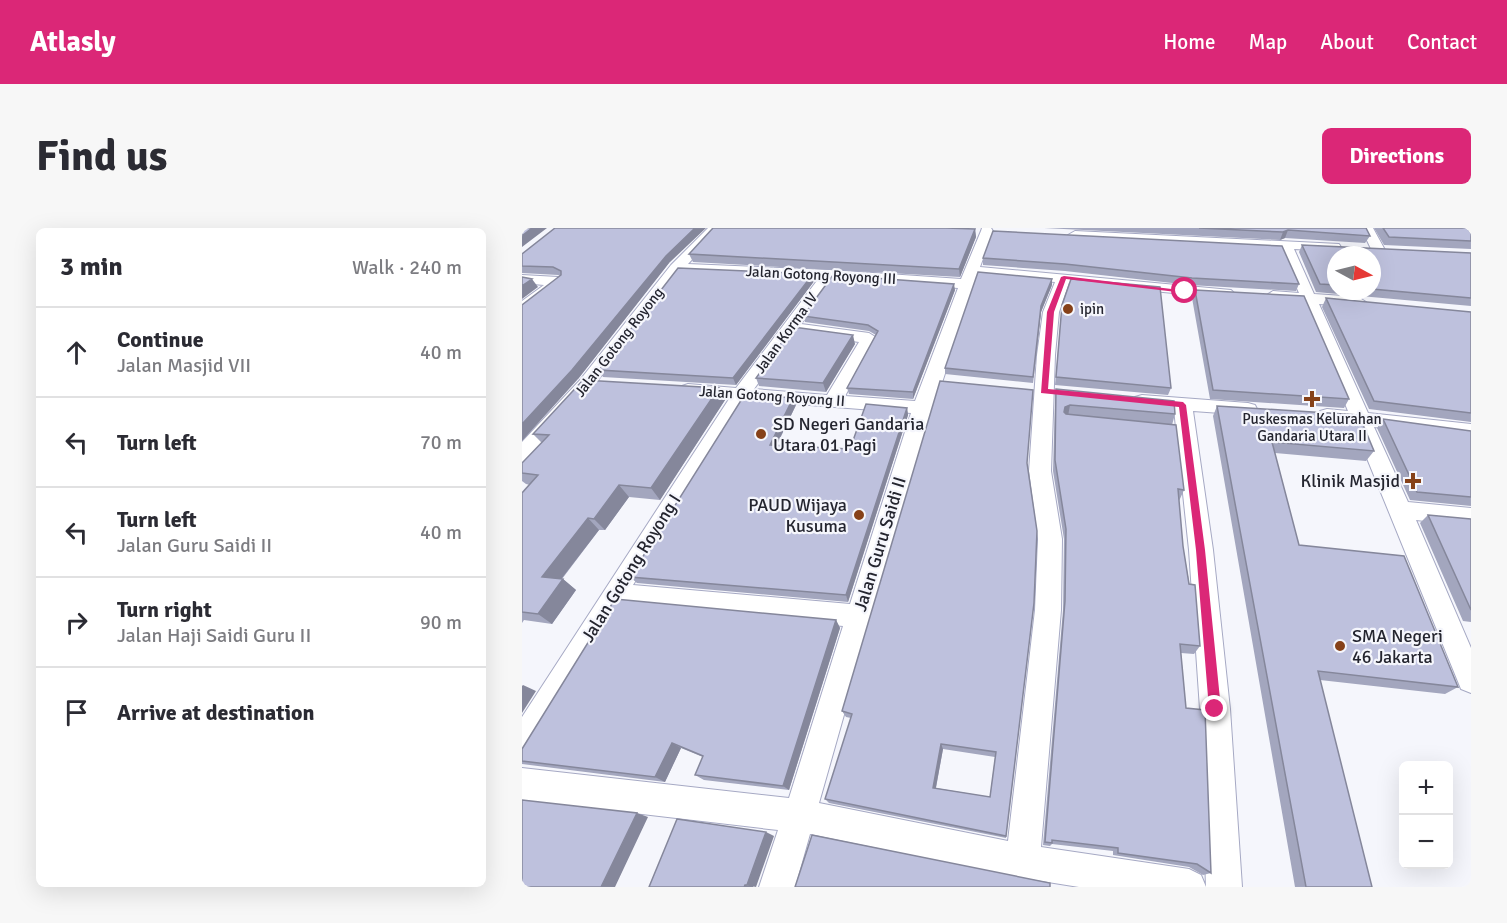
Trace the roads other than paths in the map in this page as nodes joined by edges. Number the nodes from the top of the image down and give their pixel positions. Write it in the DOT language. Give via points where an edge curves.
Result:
graph roads {
  1 [pos="714,228"];
  2 [pos="1367,228"];
  3 [pos="987,231"];
  4 [pos="1110,232"];
  5 [pos="1197,234"];
  6 [pos="1065,235"];
  7 [pos="1285,244"];
  8 [pos="1376,246"];
  9 [pos="1327,247"];
  10 [pos="676,268"];
  11 [pos="829,274"];
  12 [pos="969,277"];
  13 [pos="1064,277"];
  14 [pos="522,279"];
  15 [pos="1241,294"];
  16 [pos="1263,295"];
  17 [pos="1308,298"];
  18 [pos="1375,304"];
  19 [pos="522,308"];
  20 [pos="790,327"];
  21 [pos="586,384"];
  22 [pos="610,385"];
  23 [pos="670,389"];
  24 [pos="742,393"];
  25 [pos="1125,399"];
  26 [pos="833,400"];
  27 [pos="1183,405"];
  28 [pos="922,408"];
  29 [pos="1266,411"];
  30 [pos="1313,414"];
  31 [pos="1360,417"];
  32 [pos="1471,431"];
  33 [pos="522,455"];
  34 [pos="1400,510"];
  35 [pos="1471,517"];
  36 [pos="614,594"];
  37 [pos="858,616"];
  38 [pos="1462,636"];
  39 [pos="1471,680"];
  40 [pos="522,745"];
  41 [pos="522,784"];
  42 [pos="800,816"];
  43 [pos="1023,861"];
  44 [pos="777,887"];
  45 [pos="1189,887"];
  46 [pos="1224,887"];
  1 -- 10 [label="street, Jalan Gotong Royong"];
  2 -- 8 [label="street"];
  3 -- 12 [label="street, Jalan Guru Saidi II"];
  4 -- 5 [label="street"];
  4 -- 6 [label="street"];
  5 -- 7 [label="street"];
  7 -- 9 [label="street"];
  7 -- 17 [label="street"];
  10 -- 11 [label="street, Jalan Gotong Royong III"];
  10 -- 21 [label="street, Jalan Gotong Royong"];
  11 -- 12 [label="street, Jalan Gotong Royong III"];
  11 -- 20 [label="street, Jalan Korma IV"];
  12 -- 13 [label="street, Jalan Gotong Royong III"];
  12 -- 28 [label="street, Jalan Guru Saidi II" via="943,382"];
  13 -- 15 [label="street, Jalan Gotong Royong III"];
  13 -- 43 [label="street" via="1051,312 1044,391 1040,471 1050,539 1048,610"];
  14 -- 19 [label="street" via="558,281"];
  16 -- 17 [label="street"];
  17 -- 18 [label="street"];
  17 -- 31 [label="street"];
  20 -- 24 [label="street, Jalan Korma IV"];
  20 -- 26 [label="street" via="869,338"];
  21 -- 22 [label="street"];
  21 -- 33 [label="street, Jalan Gotong Royong"];
  23 -- 24 [label="street, Jalan Gotong Royong II"];
  24 -- 26 [label="street, Jalan Gotong Royong II"];
  24 -- 36 [label="street, Jalan Gotong Royong I"];
  25 -- 27 [label="street"];
  26 -- 28 [label="street, Jalan Gotong Royong II"];
  27 -- 29 [label="street"];
  27 -- 46 [label="street" via="1215,709"];
  28 -- 37 [label="street, Jalan Guru Saidi II"];
  30 -- 31 [label="street"];
  31 -- 32 [label="street"];
  31 -- 34 [label="street"];
  34 -- 35 [label="street"];
  34 -- 38 [label="street"];
  36 -- 37 [label="street"];
  36 -- 40 [label="street, Jalan Gotong Royong I"];
  37 -- 42 [label="street, Jalan Guru Saidi II"];
  38 -- 39 [label="street"];
  41 -- 42 [label="street"];
  42 -- 43 [label="street"];
  42 -- 44 [label="street, Jalan Guru Saidi II"];
  43 -- 45 [label="street"];
}
